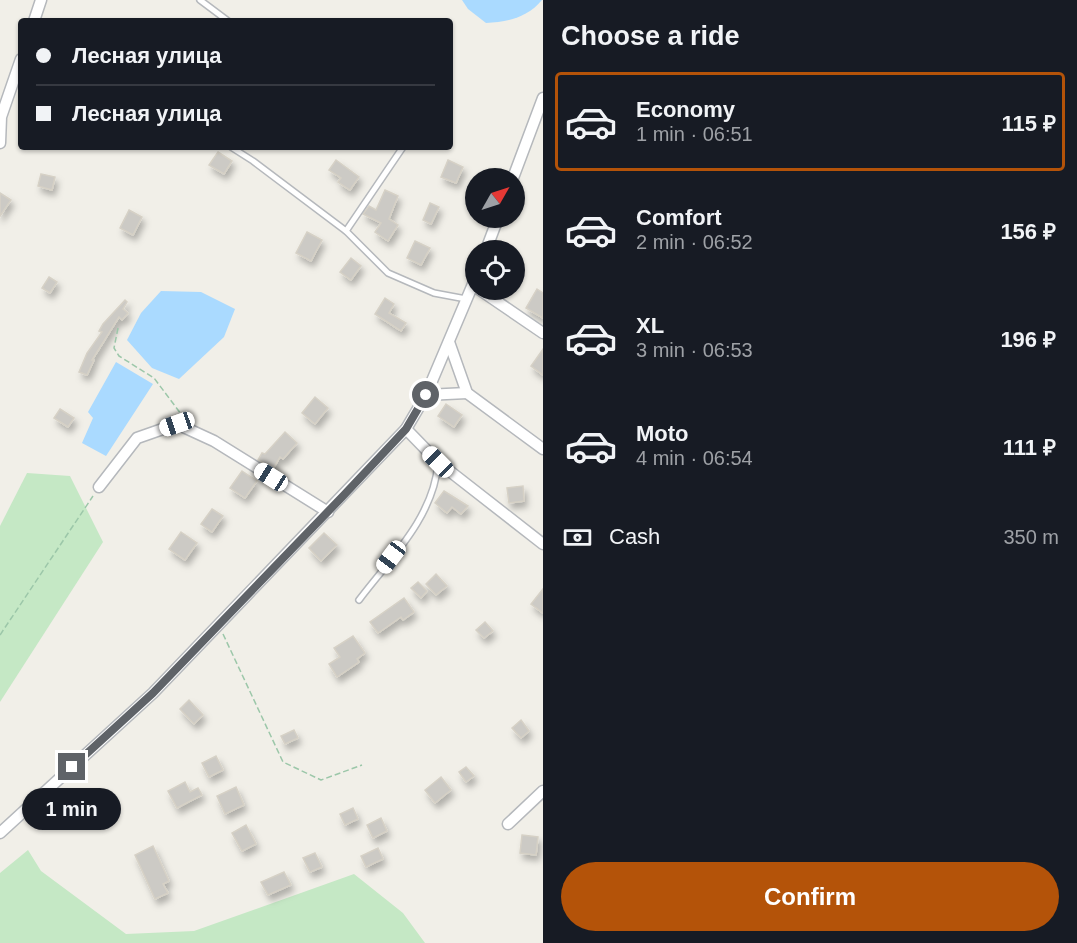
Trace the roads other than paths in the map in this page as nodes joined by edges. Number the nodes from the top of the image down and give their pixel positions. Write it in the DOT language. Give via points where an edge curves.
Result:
graph roads {
  1 [pos="41,0"];
  2 [pos="200,0"];
  3 [pos="35,18"];
  4 [pos="224,18"];
  5 [pos="18,66"];
  6 [pos="543,98"];
  7 [pos="0,117"];
  8 [pos="0,143"];
  9 [pos="236,150"];
  10 [pos="401,150"];
  11 [pos="517,168"];
  12 [pos="346,231"];
  13 [pos="465,298"];
  14 [pos="468,300"];
  15 [pos="498,300"];
  16 [pos="543,333"];
  17 [pos="449,342"];
  18 [pos="467,393"];
  19 [pos="426,395"];
  20 [pos="406,429"];
  21 [pos="543,449"];
  22 [pos="438,462"];
  23 [pos="99,487"];
  24 [pos="328,512"];
  25 [pos="543,544"];
  26 [pos="359,600"];
  27 [pos="543,791"];
  28 [pos="508,824"];
  29 [pos="0,833"];
  1 -- 3 [label="street"];
  2 -- 4 [label="lane"];
  5 -- 7 [label="street"];
  6 -- 11 [label="street"];
  7 -- 8 [label="street"];
  9 -- 12 [label="lane"];
  10 -- 12 [label="lane"];
  12 -- 13 [label="lane" via="388,273 434,293"];
  14 -- 17 [label="street"];
  15 -- 16 [label="street"];
  17 -- 18 [label="street"];
  17 -- 19 [label="street"];
  18 -- 19 [label="street"];
  18 -- 21 [label="street"];
  19 -- 20 [label="street"];
  20 -- 22 [label="street"];
  20 -- 24 [label="street"];
  22 -- 25 [label="street"];
  22 -- 26 [label="lane" via="437,476 411,535"];
  23 -- 24 [label="street" via="137,438 177,424 214,441"];
  24 -- 29 [label="street" via="153,693"];
  27 -- 28 [label="street"];
}
